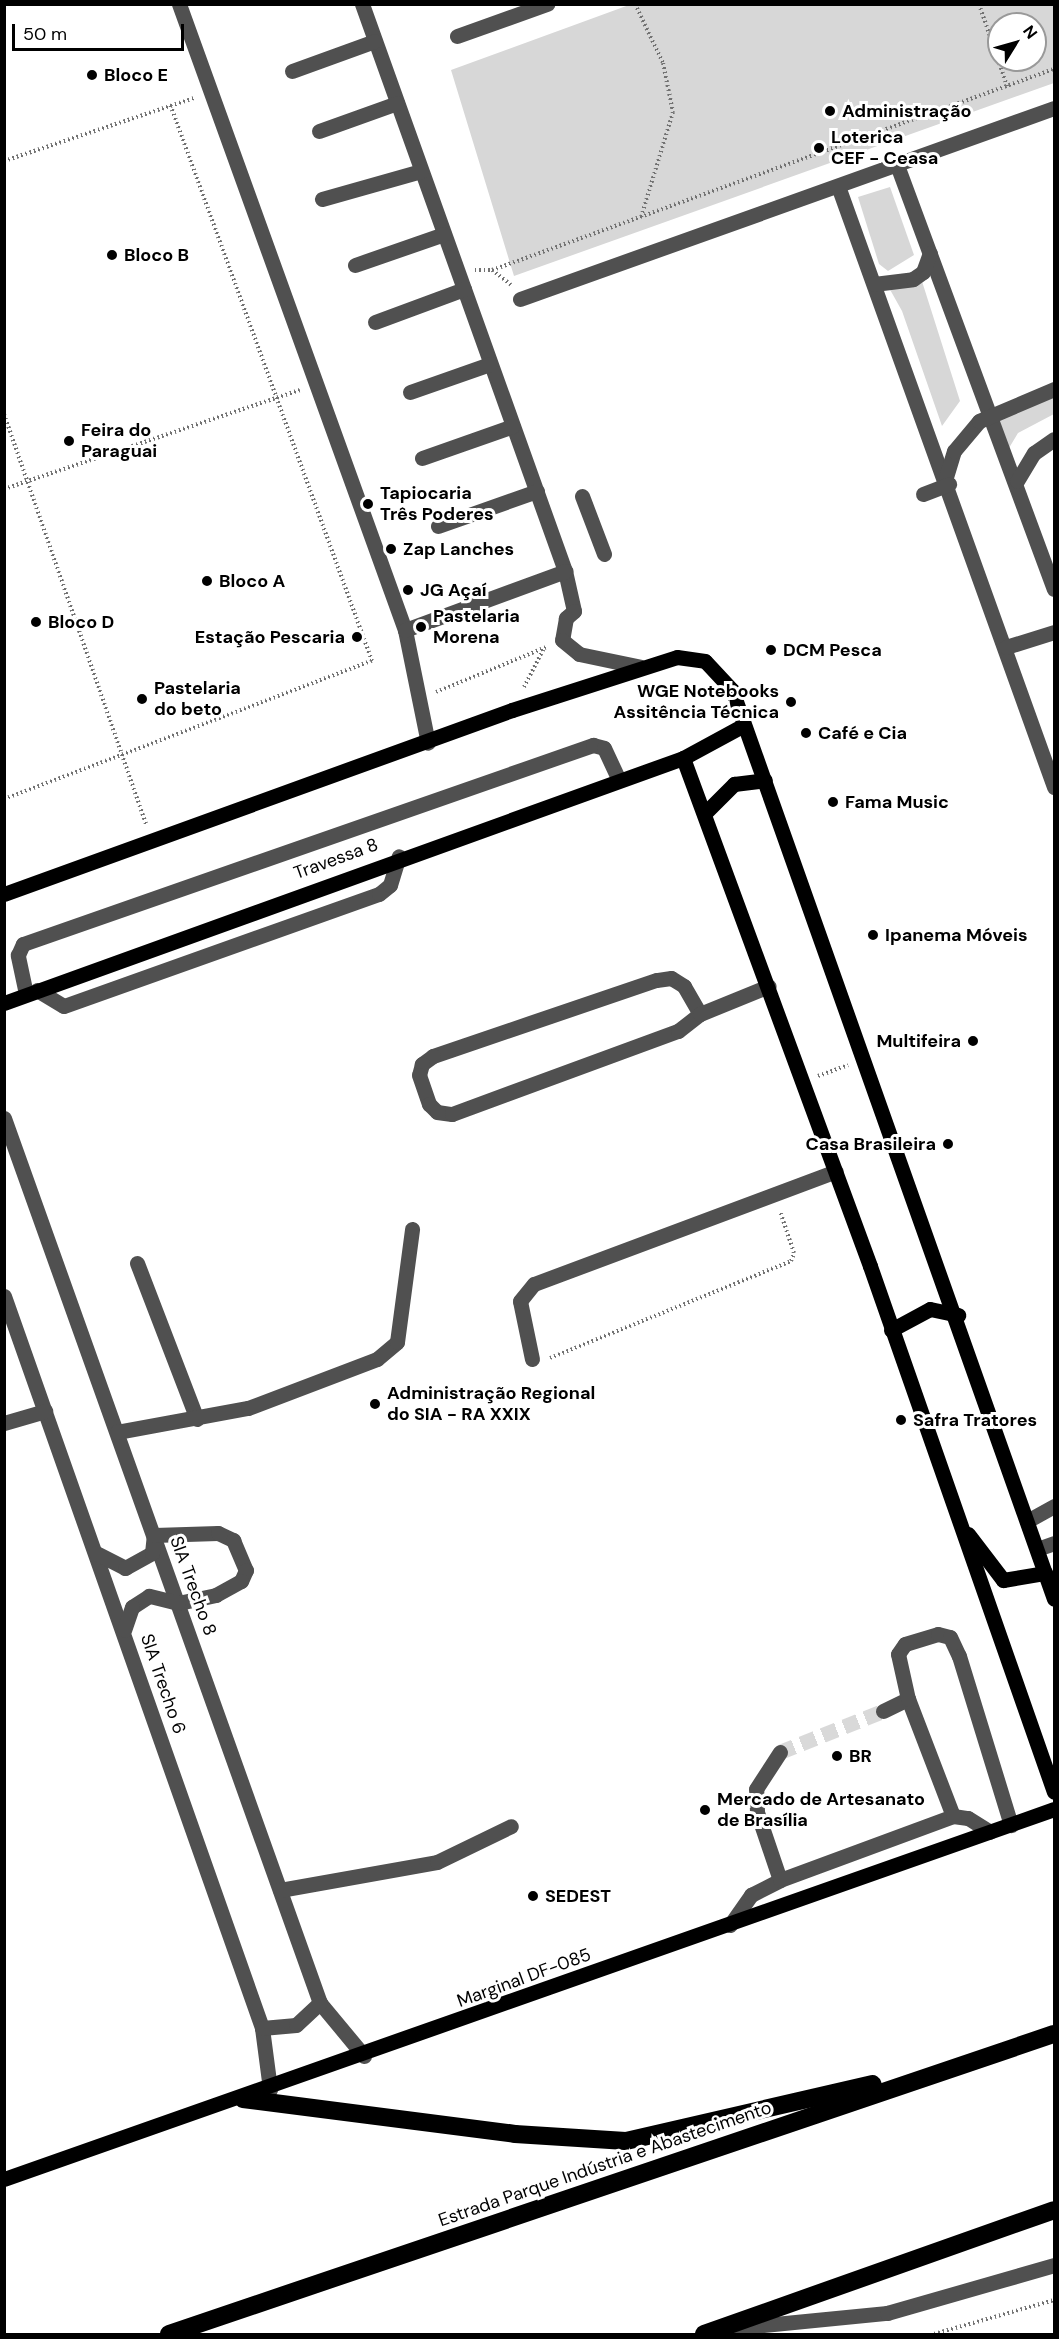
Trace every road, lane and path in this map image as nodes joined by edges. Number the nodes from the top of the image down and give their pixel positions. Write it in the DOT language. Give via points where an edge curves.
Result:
graph roads {
  1 [pos="179,4"];
  2 [pos="362,4"];
  3 [pos="547,4"];
  4 [pos="635,4"];
  5 [pos="979,4"];
  6 [pos="457,36"];
  7 [pos="375,41"];
  8 [pos="1054,69"];
  9 [pos="292,71"];
  10 [pos="1007,86"];
  11 [pos="210,95"];
  12 [pos="170,104"];
  13 [pos="397,104"];
  14 [pos="1054,108"];
  15 [pos="319,130"];
  16 [pos="4,162"];
  17 [pos="897,165"];
  18 [pos="421,171"];
  19 [pos="838,186"];
  20 [pos="322,199"];
  21 [pos="641,218"];
  22 [pos="444,234"];
  23 [pos="930,253"];
  24 [pos="355,265"];
  25 [pos="457,269"];
  26 [pos="492,270"];
  27 [pos="874,284"];
  28 [pos="464,289"];
  29 [pos="524,298"];
  30 [pos="375,322"];
  31 [pos="490,364"];
  32 [pos="317,385"];
  33 [pos="1054,389"];
  34 [pos="410,392"];
  35 [pos="279,397"];
  36 [pos="991,413"];
  37 [pos="4,414"];
  38 [pos="513,426"];
  39 [pos="1054,439"];
  40 [pos="422,458"];
  41 [pos="28,481"];
  42 [pos="948,481"];
  43 [pos="1017,481"];
  44 [pos="4,489"];
  45 [pos="537,491"];
  46 [pos="923,494"];
  47 [pos="582,496"];
  48 [pos="438,526"];
  49 [pos="604,554"];
  50 [pos="565,571"];
  51 [pos="1054,589"];
  52 [pos="405,630"];
  53 [pos="1054,632"];
  54 [pos="562,640"];
  55 [pos="545,647"];
  56 [pos="1005,647"];
  57 [pos="641,667"];
  58 [pos="419,699"];
  59 [pos="512,710"];
  60 [pos="744,725"];
  61 [pos="428,743"];
  62 [pos="122,757"];
  63 [pos="683,758"];
  64 [pos="619,780"];
  65 [pos="765,780"];
  66 [pos="1054,787"];
  67 [pos="4,799"];
  68 [pos="706,812"];
  69 [pos="152,841"];
  70 [pos="399,856"];
  71 [pos="4,894"];
  72 [pos="769,986"];
  73 [pos="31,992"];
  74 [pos="4,1003"];
  75 [pos="700,1014"];
  76 [pos="866,1059"];
  77 [pos="803,1081"];
  78 [pos="5,1119"];
  79 [pos="836,1171"];
  80 [pos="774,1192"];
  81 [pos="412,1229"];
  82 [pos="137,1263"];
  83 [pos="4,1296"];
  84 [pos="958,1315"];
  85 [pos="8,1316"];
  86 [pos="891,1330"];
  87 [pos="532,1359"];
  88 [pos="45,1411"];
  89 [pos="197,1419"];
  90 [pos="4,1423"];
  91 [pos="117,1432"];
  92 [pos="1054,1506"];
  93 [pos="954,1514"];
  94 [pos="1027,1521"];
  95 [pos="154,1535"];
  96 [pos="1054,1543"];
  97 [pos="1037,1549"];
  98 [pos="96,1553"];
  99 [pos="1050,1572"];
  100 [pos="1054,1599"];
  101 [pos="178,1603"];
  102 [pos="124,1630"];
  103 [pos="908,1699"];
  104 [pos="883,1711"];
  105 [pos="780,1752"];
  106 [pos="1054,1792"];
  107 [pos="1054,1809"];
  108 [pos="953,1816"];
  109 [pos="1011,1825"];
  110 [pos="511,1826"];
  111 [pos="990,1832"];
  112 [pos="780,1880"];
  113 [pos="280,1890"];
  114 [pos="730,1925"];
  115 [pos="320,2003"];
  116 [pos="262,2028"];
  117 [pos="1054,2034"];
  118 [pos="1000,2052"];
  119 [pos="364,2056"];
  120 [pos="270,2089"];
  121 [pos="243,2099"];
  122 [pos="4,2179"];
  123 [pos="1054,2210"];
  124 [pos="1054,2265"];
  125 [pos="1054,2300"];
  126 [pos="711,2332"];
  127 [pos="169,2334"];
  128 [pos="934,2334"];
  1 -- 11 [label="street"];
  2 -- 7 [label="street"];
  3 -- 6 [label="street"];
  4 -- 21 [label="path" via="663,63 673,112"];
  5 -- 10 [label="path"];
  7 -- 9 [label="street"];
  7 -- 13 [label="street"];
  8 -- 10 [label="path"];
  10 -- 21 [label="path"];
  11 -- 12 [label="path"];
  11 -- 32 [label="street"];
  12 -- 16 [label="path"];
  12 -- 35 [label="path"];
  13 -- 15 [label="street"];
  13 -- 18 [label="street"];
  14 -- 17 [label="street"];
  17 -- 19 [label="street"];
  17 -- 23 [label="street"];
  18 -- 20 [label="street"];
  18 -- 22 [label="street"];
  19 -- 27 [label="street"];
  19 -- 29 [label="street"];
  21 -- 26 [label="path"];
  22 -- 24 [label="street"];
  22 -- 25 [label="street"];
  23 -- 27 [label="street" via="923,272 913,279"];
  23 -- 36 [label="street"];
  25 -- 26 [label="path"];
  25 -- 28 [label="street"];
  26 -- 29 [label="path"];
  27 -- 42 [label="street"];
  28 -- 30 [label="street"];
  28 -- 31 [label="street"];
  31 -- 34 [label="street"];
  31 -- 38 [label="street"];
  32 -- 35 [label="path"];
  32 -- 52 [label="street"];
  33 -- 36 [label="street"];
  35 -- 41 [label="path"];
  35 -- 62 [label="path" via="372,661"];
  36 -- 42 [label="street" via="963,436"];
  36 -- 43 [label="street"];
  37 -- 41 [label="path"];
  38 -- 40 [label="street"];
  38 -- 45 [label="street"];
  39 -- 43 [label="street" via="1034,453"];
  41 -- 44 [label="path"];
  41 -- 62 [label="path"];
  42 -- 46 [label="street"];
  42 -- 56 [label="street"];
  43 -- 51 [label="street"];
  45 -- 48 [label="street"];
  45 -- 50 [label="street"];
  47 -- 49 [label="street"];
  50 -- 52 [label="street"];
  50 -- 54 [label="street" via="574,611 566,618"];
  52 -- 58 [label="street"];
  53 -- 56 [label="street"];
  54 -- 55 [label="path"];
  54 -- 57 [label="street" via="579,654"];
  55 -- 58 [label="path"];
  55 -- 59 [label="path"];
  56 -- 66 [label="street"];
  57 -- 59 [label="main road"];
  57 -- 60 [label="main road" via="677,657 705,661 726,681"];
  58 -- 61 [label="street"];
  59 -- 61 [label="main road"];
  60 -- 63 [label="main road, Travessa 8"];
  60 -- 65 [label="main road"];
  61 -- 69 [label="main road"];
  62 -- 67 [label="path"];
  62 -- 69 [label="path"];
  63 -- 64 [label="main road, Travessa 8"];
  63 -- 68 [label="main road"];
  64 -- 70 [label="main road, Travessa 8"];
  64 -- 73 [label="street" via="604,748 593,745 23,944 18,955"];
  65 -- 68 [label="main road" via="734,784"];
  65 -- 76 [label="main road"];
  68 -- 72 [label="main road"];
  69 -- 71 [label="main road"];
  70 -- 73 [label="main road, Travessa 8"];
  70 -- 73 [label="street" via="390,885 379,894 63,1006"];
  72 -- 75 [label="street"];
  72 -- 77 [label="main road"];
  73 -- 74 [label="main road, Travessa 8"];
  75 -- 75 [label="street" via="678,1031 452,1114 437,1112 429,1104 419,1075 422,1064 433,1056 656,980 671,978 684,986"];
  76 -- 77 [label="path"];
  76 -- 84 [label="main road"];
  77 -- 79 [label="main road"];
  78 -- 91 [label="street, SIA Trecho 8"];
  79 -- 80 [label="street"];
  79 -- 86 [label="main road"];
  80 -- 87 [label="street" via="534,1284 520,1301"];
  80 -- 87 [label="path" via="794,1253 791,1261 543,1360"];
  81 -- 89 [label="street" via="397,1342 366,1363 248,1408"];
  82 -- 89 [label="street"];
  83 -- 85 [label="street, SIA Trecho 6"];
  84 -- 86 [label="main road" via="930,1309"];
  84 -- 94 [label="main road"];
  85 -- 88 [label="street, SIA Trecho 6"];
  86 -- 93 [label="main road"];
  88 -- 90 [label="street"];
  88 -- 98 [label="street, SIA Trecho 6"];
  89 -- 91 [label="street"];
  91 -- 95 [label="street, SIA Trecho 8"];
  92 -- 94 [label="street"];
  93 -- 99 [label="main road" via="1003,1580"];
  93 -- 106 [label="main road"];
  94 -- 97 [label="main road"];
  95 -- 98 [label="street" via="152,1553 125,1568"];
  95 -- 101 [label="street, SIA Trecho 8"];
  95 -- 101 [label="street" via="218,1533 233,1540 246,1570 241,1581 216,1595"];
  96 -- 97 [label="street"];
  97 -- 99 [label="main road"];
  98 -- 102 [label="street, SIA Trecho 6"];
  99 -- 100 [label="main road"];
  101 -- 102 [label="street" via="149,1596 132,1608"];
  101 -- 113 [label="street, SIA Trecho 8"];
  102 -- 116 [label="street, SIA Trecho 6"];
  103 -- 104 [label="street"];
  103 -- 108 [label="street"];
  103 -- 109 [label="street" via="898,1654 906,1644 938,1634 950,1637"];
  105 -- 112 [label="street" via="756,1789 757,1812"];
  107 -- 109 [label="main road, Marginal DF-085"];
  108 -- 111 [label="street" via="968,1818"];
  108 -- 112 [label="street"];
  109 -- 111 [label="main road, Marginal DF-085"];
  110 -- 113 [label="street" via="437,1862"];
  111 -- 114 [label="main road, Marginal DF-085"];
  112 -- 114 [label="street" via="751,1895"];
  113 -- 115 [label="street, SIA Trecho 8"];
  114 -- 119 [label="main road, Marginal DF-085"];
  115 -- 116 [label="street" via="296,2025"];
  115 -- 119 [label="street, SIA Trecho 8"];
  116 -- 120 [label="street, SIA Trecho 6"];
  117 -- 118 [label="highway, Estrada Parque Indústria e Abastecimento"];
  118 -- 121 [label="highway" via="685,2131 626,2140 515,2134"];
  118 -- 127 [label="highway, Estrada Parque Indústria e Abastecimento"];
  119 -- 120 [label="main road, Marginal DF-085"];
  120 -- 121 [label="main road, Marginal DF-085"];
  121 -- 122 [label="main road, Marginal DF-085"];
  123 -- 126 [label="highway"];
  124 -- 126 [label="street" via="888,2313"];
  125 -- 128 [label="path"];
}
